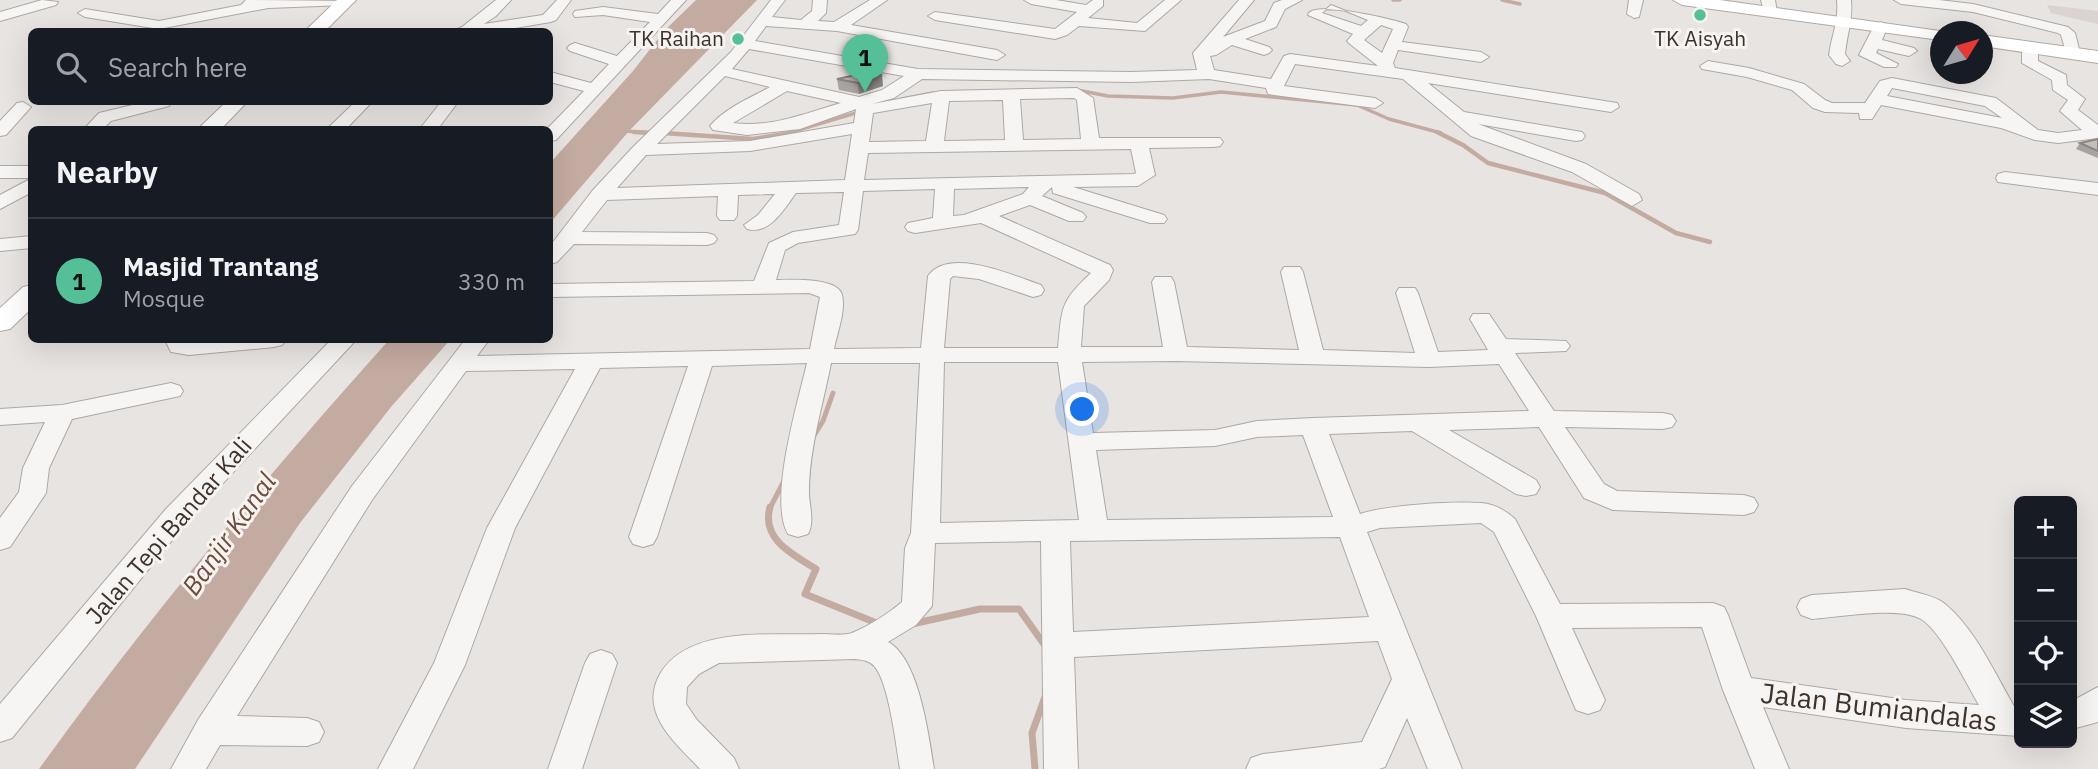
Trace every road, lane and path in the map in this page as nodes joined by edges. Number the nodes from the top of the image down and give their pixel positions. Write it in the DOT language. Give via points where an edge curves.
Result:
graph roads {
  1 [pos="49,0"];
  2 [pos="94,0"];
  3 [pos="219,0"];
  4 [pos="352,0"];
  5 [pos="504,0"];
  6 [pos="564,0"];
  7 [pos="676,0"];
  8 [pos="778,0"];
  9 [pos="820,0"];
  10 [pos="880,0"];
  11 [pos="957,0"];
  12 [pos="1028,0"];
  13 [pos="1174,0"];
  14 [pos="1247,0"];
  15 [pos="1295,0"];
  16 [pos="1682,0"];
  17 [pos="1844,0"];
  18 [pos="1901,0"];
  19 [pos="1337,1"];
  20 [pos="263,5"];
  21 [pos="1096,5"];
  22 [pos="1769,6"];
  23 [pos="580,15"];
  24 [pos="935,16"];
  25 [pos="0,17"];
  26 [pos="661,19"];
  27 [pos="1382,19"];
  28 [pos="762,20"];
  29 [pos="1076,21"];
  30 [pos="1846,22"];
  31 [pos="806,23"];
  32 [pos="150,24"];
  33 [pos="995,24"];
  34 [pos="1881,26"];
  35 [pos="837,27"];
  36 [pos="115,28"];
  37 [pos="174,28"];
  38 [pos="318,28"];
  39 [pos="332,28"];
  40 [pos="466,28"];
  41 [pos="482,28"];
  42 [pos="1365,33"];
  43 [pos="1930,33"];
  44 [pos="903,39"];
  45 [pos="1230,39"];
  46 [pos="1993,41"];
  47 [pos="1872,43"];
  48 [pos="745,44"];
  49 [pos="1394,45"];
  50 [pos="2031,47"];
  51 [pos="575,48"];
  52 [pos="1264,50"];
  53 [pos="1909,51"];
  54 [pos="2071,53"];
  55 [pos="997,55"];
  56 [pos="1481,57"];
  57 [pos="2098,57"];
  58 [pos="1180,58"];
  59 [pos="1205,61"];
  60 [pos="1231,61"];
  61 [pos="1842,61"];
  62 [pos="618,62"];
  63 [pos="1890,64"];
  64 [pos="1708,66"];
  65 [pos="1387,68"];
  66 [pos="722,71"];
  67 [pos="918,75"];
  68 [pos="1408,75"];
  69 [pos="553,78"];
  70 [pos="785,85"];
  71 [pos="1276,85"];
  72 [pos="592,88"];
  73 [pos="1011,93"];
  74 [pos="940,96"];
  75 [pos="1375,103"];
  76 [pos="578,104"];
  77 [pos="151,105"];
  78 [pos="234,105"];
  79 [pos="253,105"];
  80 [pos="360,105"];
  81 [pos="448,105"];
  82 [pos="23,107"];
  83 [pos="1611,107"];
  84 [pos="1871,107"];
  85 [pos="863,112"];
  86 [pos="1940,112"];
  87 [pos="1455,115"];
  88 [pos="2005,124"];
  89 [pos="95,126"];
  90 [pos="211,126"];
  91 [pos="232,126"];
  92 [pos="338,126"];
  93 [pos="430,126"];
  94 [pos="538,126"];
  95 [pos="1929,129"];
  96 [pos="0,131"];
  97 [pos="553,133"];
  98 [pos="2098,133"];
  99 [pos="2035,135"];
  100 [pos="1576,136"];
  101 [pos="1214,142"];
  102 [pos="1139,143"];
  103 [pos="1994,143"];
  104 [pos="1091,145"];
  105 [pos="934,146"];
  106 [pos="1014,146"];
  107 [pos="858,148"];
  108 [pos="642,149"];
  109 [pos="0,172"];
  110 [pos="28,172"];
  111 [pos="2005,178"];
  112 [pos="1044,182"];
  113 [pos="945,183"];
  114 [pos="28,186"];
  115 [pos="855,186"];
  116 [pos="790,189"];
  117 [pos="2098,189"];
  118 [pos="728,191"];
  119 [pos="600,194"];
  120 [pos="3,198"];
  121 [pos="1030,198"];
  122 [pos="1632,200"];
  123 [pos="980,215"];
  124 [pos="727,216"];
  125 [pos="1076,217"];
  126 [pos="1157,219"];
  127 [pos="943,223"];
  128 [pos="754,225"];
  129 [pos="915,227"];
  130 [pos="568,238"];
  131 [pos="706,239"];
  132 [pos="28,242"];
  133 [pos="0,245"];
  134 [pos="553,255"];
  135 [pos="1292,272"];
  136 [pos="1163,282"];
  137 [pos="762,289"];
  138 [pos="1033,290"];
  139 [pos="553,291"];
  140 [pos="1407,293"];
  141 [pos="28,298"];
  142 [pos="28,315"];
  143 [pos="1480,319"];
  144 [pos="2,333"];
  145 [pos="178,343"];
  146 [pos="242,343"];
  147 [pos="341,343"];
  148 [pos="474,343"];
  149 [pos="1558,346"];
  150 [pos="1500,351"];
  151 [pos="1176,354"];
  152 [pos="820,356"];
  153 [pos="932,356"];
  154 [pos="1069,356"];
  155 [pos="703,358"];
  156 [pos="1313,358"];
  157 [pos="1429,360"];
  158 [pos="591,362"];
  159 [pos="457,364"];
  160 [pos="171,391"];
  161 [pos="62,412"];
  162 [pos="0,416"];
  163 [pos="1544,419"];
  164 [pos="1662,421"];
  165 [pos="1418,423"];
  166 [pos="1313,426"];
  167 [pos="1083,442"];
  168 [pos="1526,487"];
  169 [pos="1744,505"];
  170 [pos="798,527"];
  171 [pos="1351,527"];
  172 [pos="1055,530"];
  173 [pos="1094,530"];
  174 [pos="925,533"];
  175 [pos="643,537"];
  176 [pos="0,540"];
  177 [pos="1812,607"];
  178 [pos="1551,616"];
  179 [pos="1389,628"];
  180 [pos="862,643"];
  181 [pos="1059,645"];
  182 [pos="601,663"];
  183 [pos="1408,679"];
  184 [pos="1739,691"];
  185 [pos="1588,700"];
  186 [pos="2098,701"];
  187 [pos="2077,714"];
  188 [pos="2013,722"];
  189 [pos="0,728"];
  190 [pos="210,730"];
  191 [pos="307,732"];
  192 [pos="188,769"];
  193 [pos="395,769"];
  194 [pos="565,769"];
  195 [pos="714,769"];
  196 [pos="723,769"];
  197 [pos="917,769"];
  198 [pos="1060,769"];
  199 [pos="1262,769"];
  200 [pos="1445,769"];
  201 [pos="1772,769"];
  1 -- 25 [label="street"];
  2 -- 32 [label="street" via="87,3 95,6 85,13"];
  3 -- 20 [label="street"];
  4 -- 20 [label="street"];
  4 -- 38 [label="main road"];
  4 -- 39 [label="main road"];
  5 -- 40 [label="street"];
  6 -- 41 [label="street" via="546,19"];
  7 -- 26 [label="street"];
  8 -- 28 [label="street"];
  9 -- 31 [label="street" via="819,13"];
  10 -- 35 [label="street"];
  11 -- 24 [label="street"];
  12 -- 21 [label="street"];
  12 -- 33 [label="street"];
  13 -- 29 [label="street" via="1145,26 1128,33"];
  14 -- 59 [label="street"];
  15 -- 45 [label="street" via="1279,6 1269,25"];
  16 -- 22 [label="main road"];
  17 -- 30 [label="street"];
  18 -- 54 [label="street" via="2040,19 2068,33"];
  19 -- 27 [label="street"];
  19 -- 42 [label="street" via="1315,10 1315,15"];
  20 -- 37 [label="street"];
  21 -- 29 [label="street"];
  22 -- 30 [label="main road"];
  23 -- 26 [label="street" via="600,11"];
  24 -- 33 [label="street"];
  24 -- 44 [label="street"];
  26 -- 62 [label="street"];
  27 -- 42 [label="street"];
  27 -- 49 [label="street" via="1402,28"];
  28 -- 31 [label="street"];
  28 -- 48 [label="street"];
  29 -- 33 [label="street" via="1055,34"];
  30 -- 34 [label="main road"];
  30 -- 61 [label="street" via="1837,55"];
  31 -- 35 [label="street"];
  32 -- 36 [label="street"];
  32 -- 37 [label="street"];
  34 -- 43 [label="main road"];
  34 -- 47 [label="street"];
  35 -- 44 [label="street"];
  42 -- 65 [label="street" via="1355,41"];
  44 -- 55 [label="street"];
  45 -- 52 [label="street"];
  45 -- 59 [label="street"];
  46 -- 50 [label="main road"];
  47 -- 53 [label="street"];
  47 -- 63 [label="street" via="1867,55"];
  48 -- 66 [label="street"];
  48 -- 67 [label="street"];
  49 -- 56 [label="street"];
  49 -- 65 [label="street"];
  50 -- 54 [label="main road"];
  50 -- 98 [label="street" via="2030,63 2060,78 2059,86 2078,102 2069,111"];
  51 -- 62 [label="street"];
  54 -- 57 [label="main road"];
  58 -- 59 [label="street"];
  59 -- 60 [label="street"];
  59 -- 67 [label="street" via="1131,77"];
  59 -- 71 [label="street"];
  62 -- 72 [label="street"];
  64 -- 84 [label="street" via="1798,87 1831,108"];
  65 -- 68 [label="street"];
  65 -- 71 [label="street" via="1290,59"];
  66 -- 70 [label="street"];
  66 -- 108 [label="street"];
  67 -- 85 [label="street"];
  68 -- 83 [label="street"];
  68 -- 87 [label="street"];
  69 -- 72 [label="street"];
  70 -- 85 [label="street"];
  70 -- 85 [label="street" via="719,125 770,130"];
  71 -- 75 [label="street" via="1274,90"];
  72 -- 76 [label="street"];
  73 -- 74 [label="street"];
  73 -- 104 [label="street" via="1072,92 1084,96"];
  73 -- 106 [label="street"];
  74 -- 85 [label="street"];
  74 -- 105 [label="street"];
  76 -- 94 [label="street" via="548,114"];
  76 -- 97 [label="street"];
  77 -- 89 [label="street" via="105,117"];
  78 -- 90 [label="main road"];
  79 -- 91 [label="main road"];
  80 -- 92 [label="street"];
  81 -- 93 [label="street"];
  82 -- 96 [label="street"];
  84 -- 86 [label="street"];
  84 -- 99 [label="street" via="1886,84 1892,83 1984,100"];
  85 -- 107 [label="street"];
  85 -- 108 [label="street" via="750,146"];
  86 -- 88 [label="street"];
  86 -- 95 [label="street"];
  87 -- 100 [label="street"];
  87 -- 122 [label="street" via="1484,136 1579,169"];
  88 -- 99 [label="street"];
  88 -- 103 [label="street"];
  98 -- 99 [label="street" via="2059,138"];
  101 -- 102 [label="street"];
  102 -- 104 [label="street"];
  102 -- 112 [label="street" via="1146,176 1142,179"];
  104 -- 106 [label="street"];
  105 -- 106 [label="street"];
  105 -- 107 [label="street"];
  107 -- 115 [label="street"];
  108 -- 119 [label="street"];
  109 -- 110 [label="street"];
  111 -- 117 [label="street" via="2063,192"];
  112 -- 113 [label="street"];
  112 -- 121 [label="street"];
  112 -- 126 [label="street"];
  113 -- 115 [label="street"];
  113 -- 127 [label="street"];
  114 -- 120 [label="street"];
  115 -- 116 [label="street"];
  115 -- 137 [label="street" via="848,230 793,238 776,247"];
  116 -- 118 [label="street"];
  116 -- 128 [label="street" via="765,219"];
  118 -- 119 [label="street"];
  118 -- 124 [label="street"];
  119 -- 130 [label="street"];
  121 -- 123 [label="street"];
  121 -- 125 [label="street"];
  123 -- 127 [label="street"];
  123 -- 154 [label="street" via="1101,270 1073,306"];
  127 -- 129 [label="street"];
  130 -- 131 [label="street"];
  130 -- 134 [label="street"];
  132 -- 133 [label="street"];
  135 -- 156 [label="street"];
  136 -- 151 [label="street"];
  137 -- 139 [label="street"];
  137 -- 152 [label="street" via="812,286 831,293"];
  138 -- 153 [label="street" via="965,269 944,270 939,276"];
  140 -- 157 [label="street"];
  141 -- 144 [label="main road"];
  142 -- 144 [label="main road"];
  143 -- 150 [label="street"];
  145 -- 146 [label="street" via="189,348"];
  147 -- 189 [label="street, Jalan Tepi Bandar Kali" via="176,516"];
  148 -- 159 [label="street"];
  149 -- 150 [label="street"];
  150 -- 157 [label="street"];
  150 -- 163 [label="street"];
  151 -- 154 [label="street"];
  151 -- 156 [label="street"];
  152 -- 153 [label="street"];
  152 -- 155 [label="street"];
  152 -- 170 [label="street" via="795,491"];
  153 -- 154 [label="street"];
  153 -- 174 [label="street"];
  154 -- 167 [label="street"];
  155 -- 158 [label="street"];
  155 -- 175 [label="street"];
  156 -- 157 [label="street"];
  158 -- 159 [label="street"];
  158 -- 193 [label="street" via="501,528 449,665"];
  159 -- 190 [label="street" via="362,493"];
  160 -- 161 [label="street"];
  161 -- 162 [label="street"];
  161 -- 176 [label="street" via="36,468 32,493"];
  163 -- 164 [label="street"];
  163 -- 165 [label="street"];
  163 -- 169 [label="street" via="1590,486 1607,498"];
  165 -- 166 [label="street"];
  165 -- 168 [label="street"];
  166 -- 167 [label="street" via="1257,429 1215,438"];
  166 -- 171 [label="street"];
  167 -- 173 [label="street"];
  171 -- 173 [label="street"];
  171 -- 178 [label="street" via="1378,518 1482,513 1495,517 1505,526"];
  171 -- 179 [label="street"];
  172 -- 173 [label="street"];
  172 -- 174 [label="street"];
  172 -- 181 [label="street"];
  174 -- 180 [label="street" via="919,548 917,606"];
  177 -- 188 [label="street" via="1905,601 1933,611"];
  178 -- 184 [label="street" via="1713,615"];
  178 -- 185 [label="street"];
  179 -- 181 [label="street"];
  179 -- 183 [label="street"];
  180 -- 196 [label="street" via="719,650 684,665 672,684 669,702 674,716"];
  180 -- 197 [label="street" via="886,658 908,720"];
  181 -- 198 [label="street"];
  182 -- 194 [label="street"];
  183 -- 199 [label="street" via="1373,756"];
  183 -- 200 [label="street"];
  184 -- 188 [label="street, Jalan Bumiandalas" via="1917,715"];
  184 -- 201 [label="street"];
  186 -- 187 [label="street" via="2089,711"];
  190 -- 191 [label="street"];
  190 -- 192 [label="street"];
  195 -- 196 [label="street"];
}
